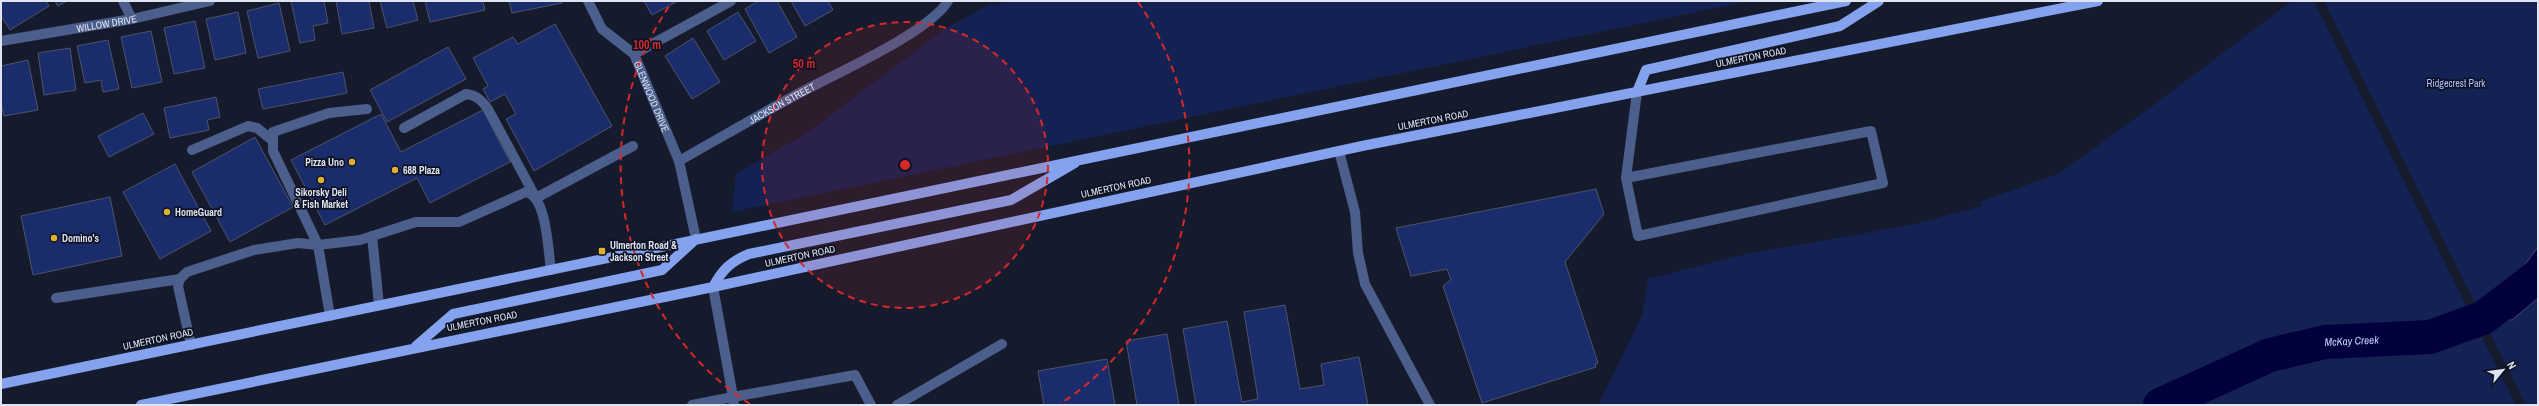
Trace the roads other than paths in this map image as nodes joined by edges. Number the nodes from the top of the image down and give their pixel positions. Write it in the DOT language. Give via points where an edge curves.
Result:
graph roads {
  1 [pos="123,1"];
  2 [pos="210,1"];
  3 [pos="588,1"];
  4 [pos="731,1"];
  5 [pos="948,1"];
  6 [pos="1846,1"];
  7 [pos="1879,1"];
  8 [pos="2098,1"];
  9 [pos="132,19"];
  10 [pos="1,41"];
  11 [pos="634,54"];
  12 [pos="1637,92"];
  13 [pos="367,109"];
  14 [pos="404,128"];
  15 [pos="272,140"];
  16 [pos="633,146"];
  17 [pos="192,150"];
  18 [pos="1339,151"];
  19 [pos="1083,158"];
  20 [pos="679,161"];
  21 [pos="1626,178"];
  22 [pos="536,198"];
  23 [pos="372,236"];
  24 [pos="696,239"];
  25 [pos="318,245"];
  26 [pos="551,270"];
  27 [pos="180,279"];
  28 [pos="713,287"];
  29 [pos="56,298"];
  30 [pos="379,305"];
  31 [pos="330,316"];
  32 [pos="1002,344"];
  33 [pos="191,345"];
  34 [pos="415,347"];
  35 [pos="1,384"];
  36 [pos="733,401"];
  37 [pos="141,405"];
  38 [pos="692,405"];
  39 [pos="871,405"];
  40 [pos="897,405"];
  41 [pos="1430,405"];
  1 -- 9 [label="street"];
  2 -- 9 [label="street, WILLOW DRIVE"];
  3 -- 11 [label="street, GLENWOOD DRIVE" via="602,29"];
  4 -- 11 [label="street"];
  5 -- 20 [label="street, JACKSON STREET" via="927,22 905,37 795,95"];
  6 -- 19 [label="main road, ULMERTON ROAD"];
  7 -- 12 [label="main road" via="1840,26 1646,70"];
  8 -- 12 [label="main road, ULMERTON ROAD"];
  9 -- 10 [label="street, WILLOW DRIVE"];
  11 -- 20 [label="street, GLENWOOD DRIVE"];
  12 -- 18 [label="main road, ULMERTON ROAD"];
  12 -- 21 [label="street"];
  13 -- 15 [label="street" via="329,113 278,129 273,132"];
  14 -- 22 [label="street" via="466,94 472,94 481,99 488,109"];
  15 -- 17 [label="street" via="256,128 248,126"];
  15 -- 25 [label="street" via="272,151"];
  16 -- 22 [label="street"];
  18 -- 28 [label="main road, ULMERTON ROAD"];
  18 -- 41 [label="street" via="1355,212 1358,253 1365,284"];
  19 -- 24 [label="main road, ULMERTON ROAD"];
  19 -- 28 [label="main road" via="1011,200 749,254 736,259 721,271"];
  20 -- 24 [label="street"];
  21 -- 21 [label="street" via="1638,236 1883,183 1871,131"];
  22 -- 23 [label="street" via="526,192 459,222 416,222"];
  22 -- 26 [label="street" via="541,204"];
  23 -- 25 [label="street"];
  23 -- 30 [label="street"];
  24 -- 26 [label="main road, ULMERTON ROAD"];
  24 -- 34 [label="main road" via="662,270 452,314"];
  25 -- 27 [label="street" via="298,243 254,250 187,272"];
  25 -- 31 [label="street"];
  26 -- 30 [label="main road, ULMERTON ROAD"];
  27 -- 29 [label="street"];
  27 -- 33 [label="street" via="178,286"];
  28 -- 34 [label="main road, ULMERTON ROAD"];
  28 -- 36 [label="street"];
  30 -- 31 [label="main road, ULMERTON ROAD"];
  31 -- 33 [label="main road, ULMERTON ROAD"];
  32 -- 40 [label="street"];
  33 -- 35 [label="main road, ULMERTON ROAD"];
  34 -- 37 [label="main road, ULMERTON ROAD"];
  36 -- 38 [label="street"];
  36 -- 39 [label="street" via="855,375"];
}
